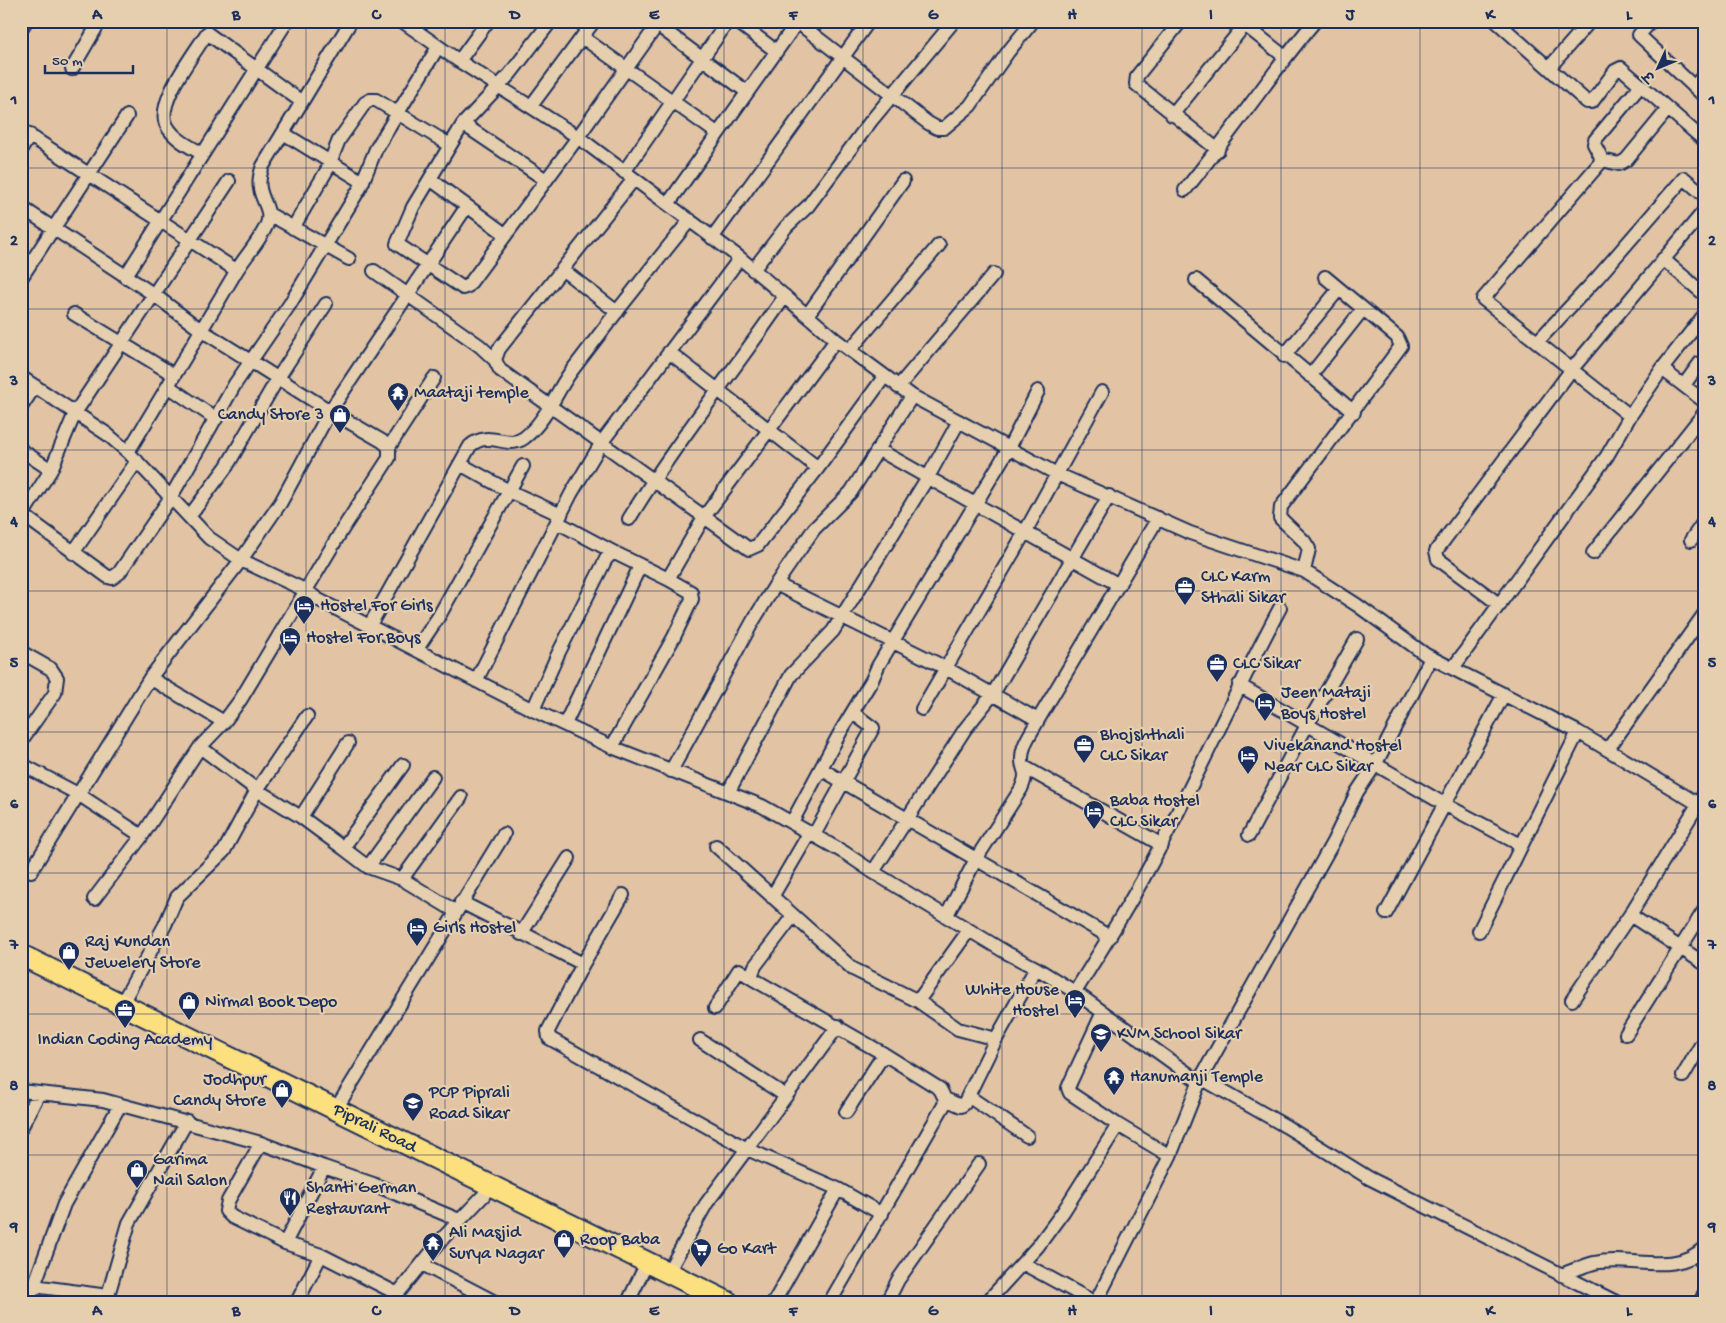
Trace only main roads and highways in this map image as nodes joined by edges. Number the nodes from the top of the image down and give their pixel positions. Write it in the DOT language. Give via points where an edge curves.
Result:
graph roads {
  1 [pos="21,955"];
  2 [pos="21,969"];
  3 [pos="700,1302"];
  4 [pos="728,1302"];
  1 -- 4 [label="main road, Piprali Road"];
  2 -- 3 [label="main road"];
}
